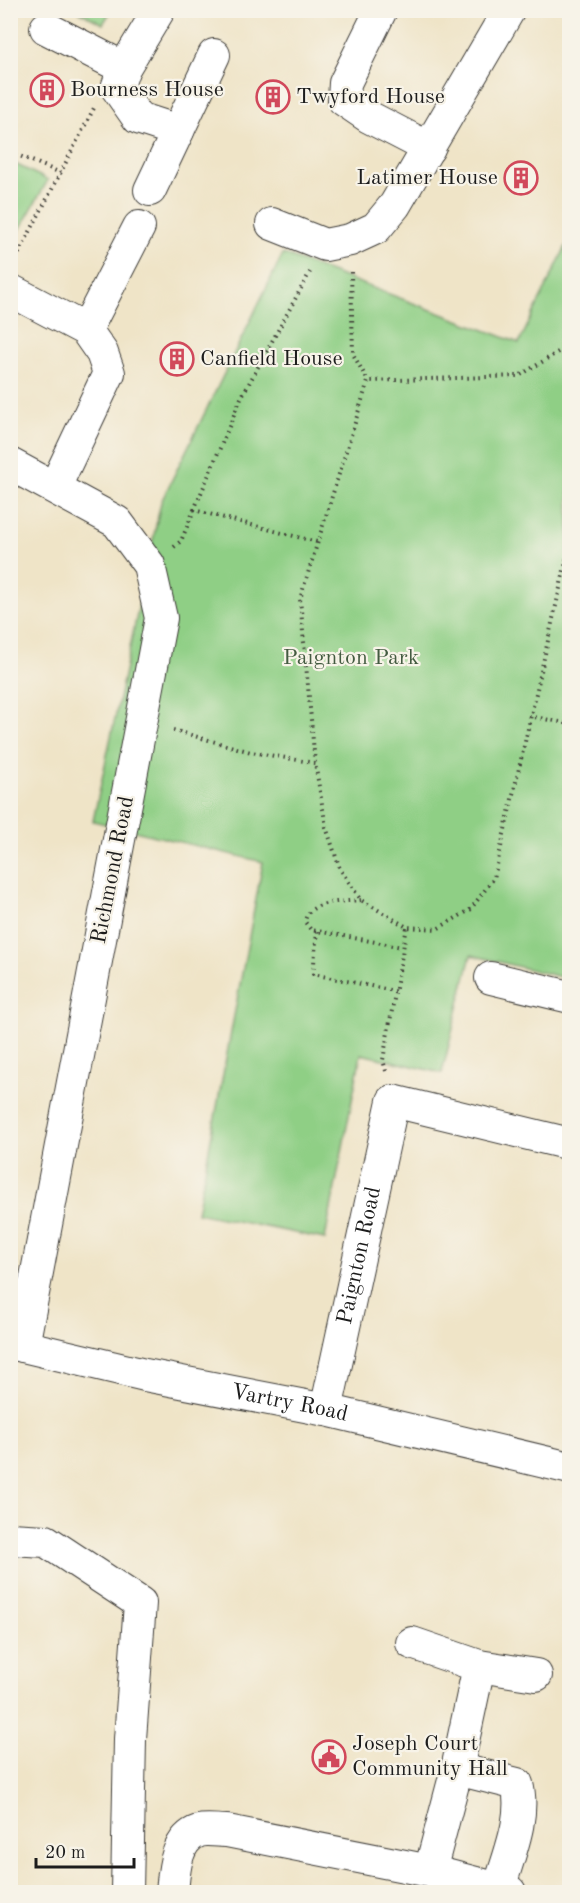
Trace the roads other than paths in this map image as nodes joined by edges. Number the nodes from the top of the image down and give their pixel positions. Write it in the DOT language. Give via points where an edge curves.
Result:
graph roads {
  1 [pos="159,10"];
  2 [pos="381,10"];
  3 [pos="509,10"];
  4 [pos="46,28"];
  5 [pos="214,55"];
  6 [pos="128,62"];
  7 [pos="178,131"];
  8 [pos="429,148"];
  9 [pos="150,190"];
  10 [pos="272,224"];
  11 [pos="139,227"];
  12 [pos="10,290"];
  13 [pos="86,330"];
  14 [pos="10,464"];
  15 [pos="56,487"];
  16 [pos="491,978"];
  17 [pos="570,997"];
  18 [pos="570,1144"];
  19 [pos="17,1345"];
  20 [pos="326,1410"];
  21 [pos="570,1468"];
  22 [pos="10,1539"];
  23 [pos="412,1643"];
  24 [pos="479,1666"];
  25 [pos="536,1675"];
  26 [pos="457,1769"];
  27 [pos="430,1871"];
  28 [pos="505,1891"];
  29 [pos="127,1893"];
  30 [pos="172,1893"];
  1 -- 6 [label="street"];
  2 -- 8 [label="street" via="345,83 344,100"];
  3 -- 8 [label="street"];
  4 -- 6 [label="street"];
  5 -- 7 [label="street"];
  6 -- 7 [label="street" via="117,88 138,118"];
  7 -- 9 [label="street"];
  8 -- 10 [label="street" via="395,205 376,228 337,242"];
  11 -- 13 [label="street"];
  12 -- 13 [label="street"];
  13 -- 15 [label="street" via="102,353 109,373"];
  14 -- 15 [label="street, Richmond Road"];
  15 -- 19 [label="street, Richmond Road" via="117,522 149,566 160,618"];
  16 -- 17 [label="street"];
  18 -- 20 [label="street, Paignton Road" via="393,1101"];
  19 -- 20 [label="street, Vartry Road" via="145,1375"];
  20 -- 21 [label="street, Vartry Road"];
  22 -- 29 [label="street" via="46,1541 140,1603 130,1739"];
  23 -- 24 [label="street"];
  24 -- 25 [label="street"];
  24 -- 26 [label="street"];
  26 -- 27 [label="street"];
  26 -- 28 [label="street" via="517,1784 521,1799"];
  27 -- 28 [label="street"];
  27 -- 30 [label="street" via="227,1830 199,1831 182,1843"];
}
